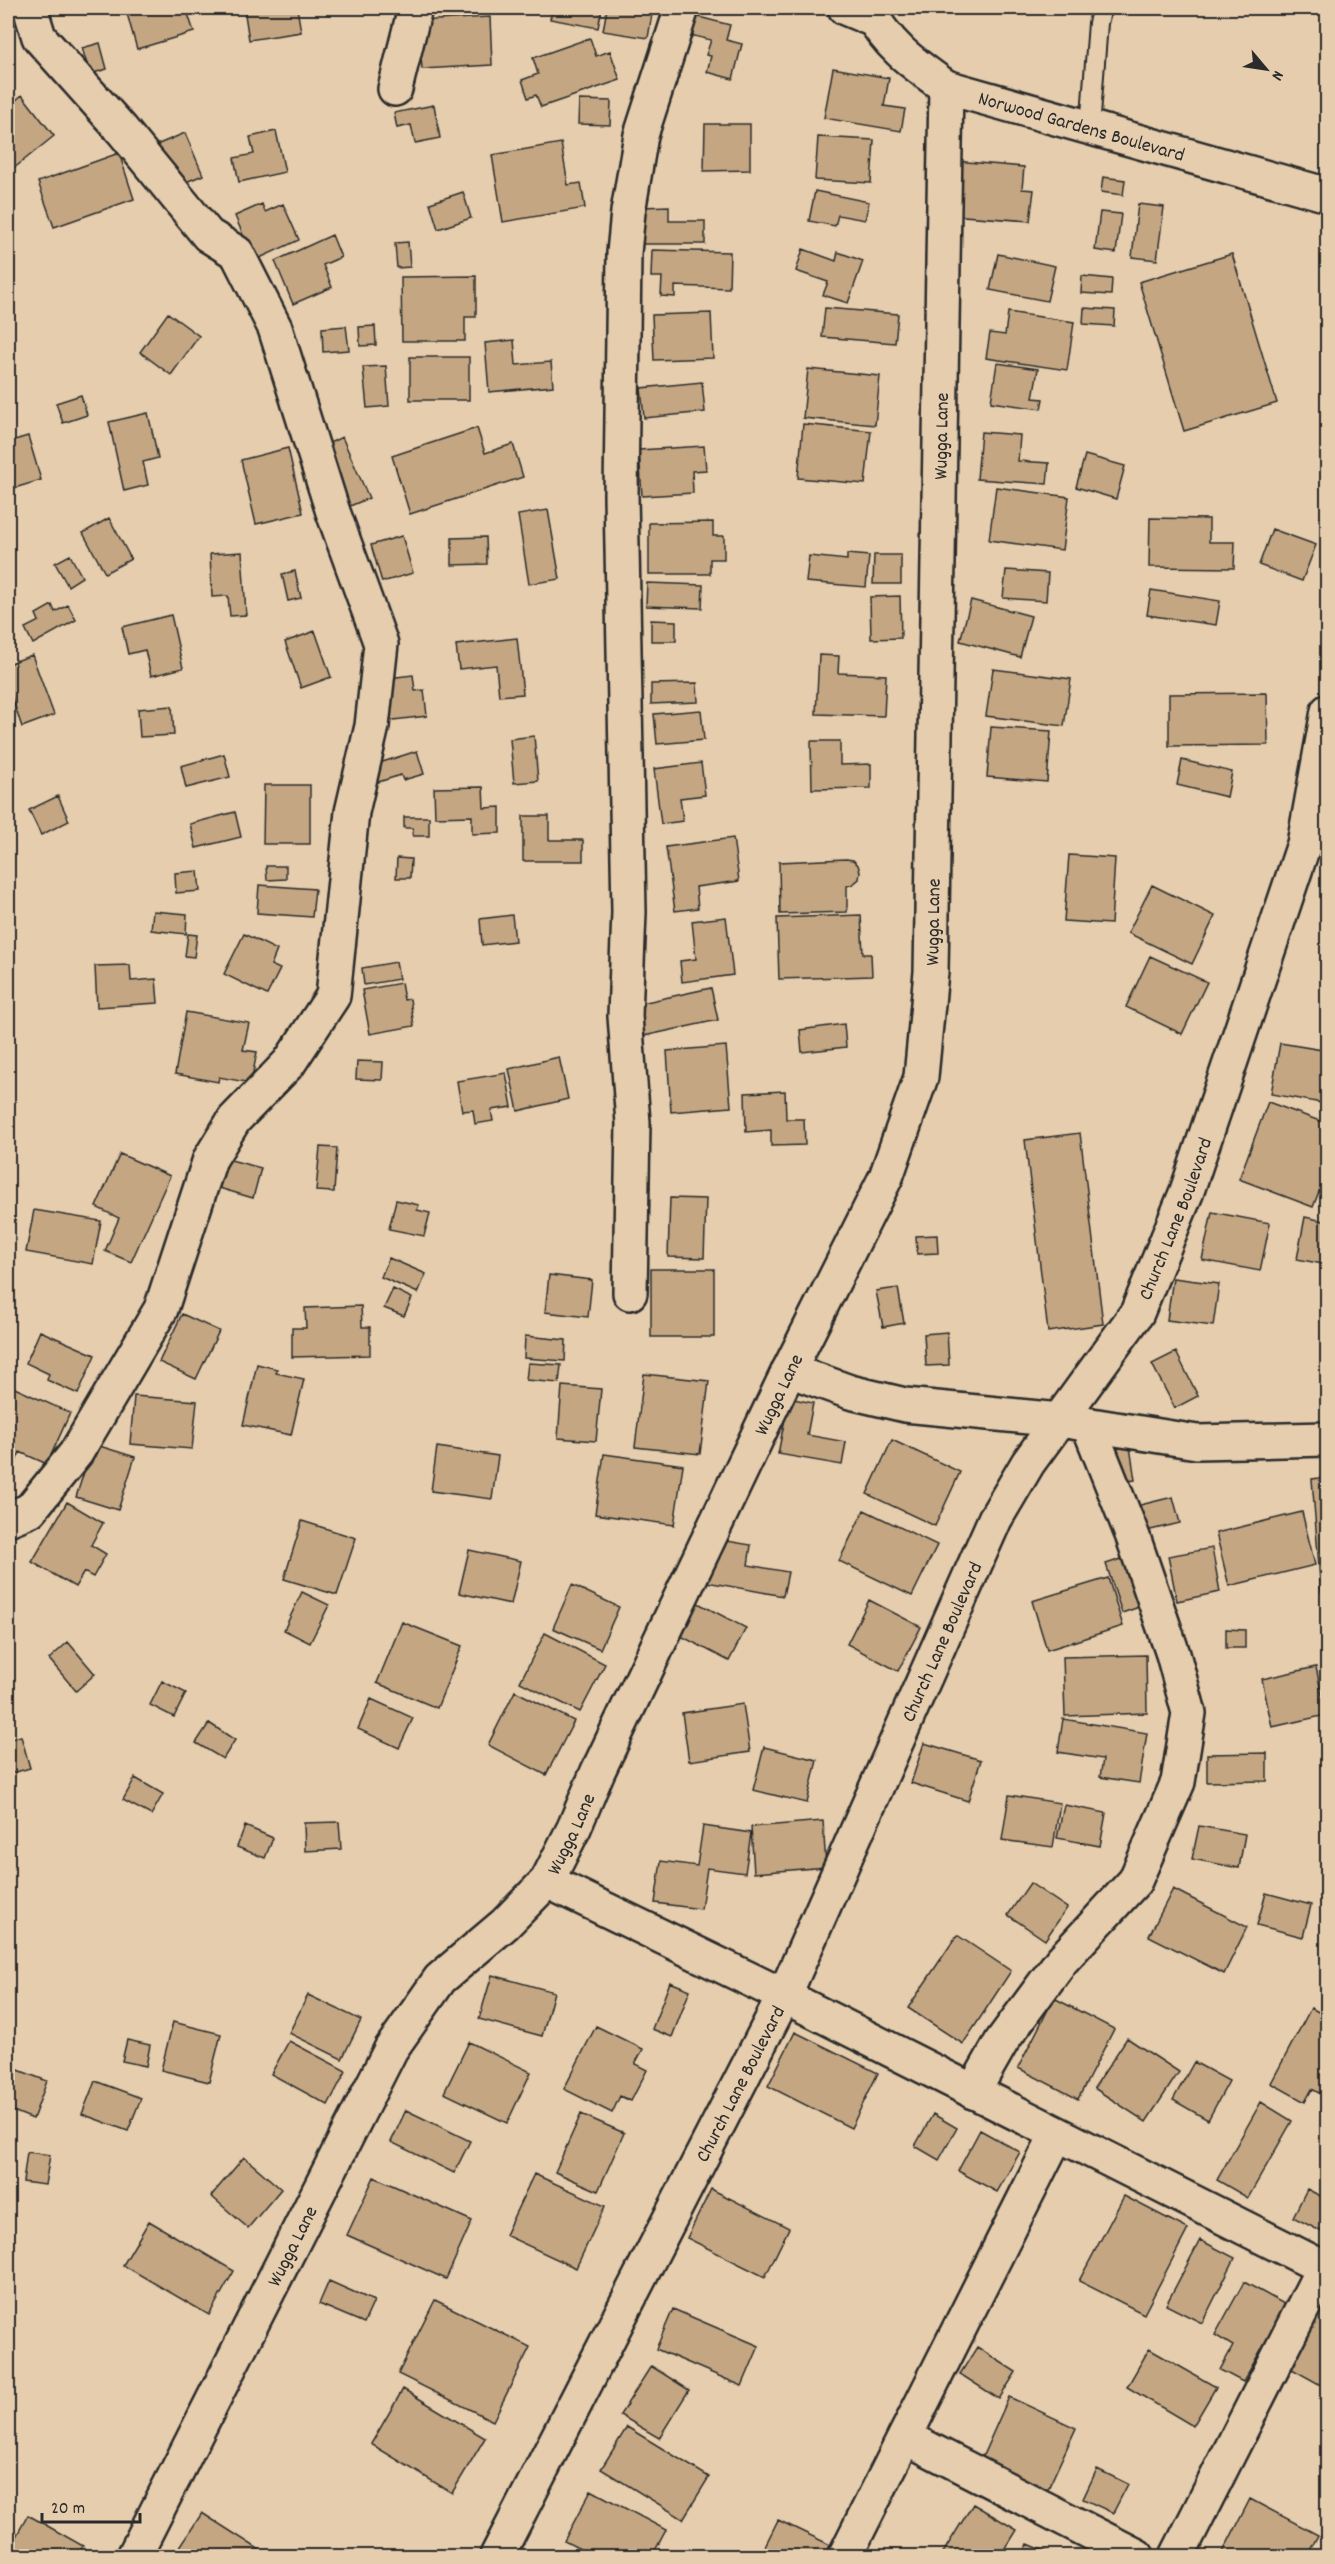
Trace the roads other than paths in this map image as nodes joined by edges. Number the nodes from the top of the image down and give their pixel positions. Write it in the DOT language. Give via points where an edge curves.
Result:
graph roads {
  1 [pos="30,8"];
  2 [pos="415,8"];
  3 [pos="682,8"];
  4 [pos="1102,8"];
  5 [pos="862,12"];
  6 [pos="946,87"];
  7 [pos="395,89"];
  8 [pos="1090,128"];
  9 [pos="1328,195"];
  10 [pos="1328,711"];
  11 [pos="630,1293"];
  12 [pos="789,1370"];
  13 [pos="1073,1422"];
  14 [pos="1328,1439"];
  15 [pos="8,1519"];
  16 [pos="547,1881"];
  17 [pos="784,1996"];
  18 [pos="973,2092"];
  19 [pos="1057,2134"];
  20 [pos="1325,2269"];
  21 [pos="905,2437"];
  22 [pos="134,2556"];
  23 [pos="497,2556"];
  24 [pos="845,2556"];
  25 [pos="1137,2556"];
  26 [pos="1177,2556"];
  1 -- 15 [label="street" via="39,37 208,235 237,253 275,328 333,512 381,644 372,726 352,813 333,996 289,1063 234,1120 210,1159 161,1308 76,1454 30,1510"];
  2 -- 7 [label="street"];
  3 -- 11 [label="street" via="641,135 624,253 621,495 629,912 625,1016 633,1123"];
  4 -- 8 [label="lane"];
  5 -- 6 [label="street, Norwood Gardens Boulevard" via="902,56"];
  6 -- 8 [label="street, Norwood Gardens Boulevard"];
  6 -- 12 [label="street, Wugga Lane" via="931,972 921,1077 886,1178"];
  8 -- 9 [label="street, Norwood Gardens Boulevard"];
  10 -- 13 [label="street, Church Lane Boulevard" via="1304,844 1187,1191 1137,1313"];
  12 -- 13 [label="street" via="850,1392 905,1405"];
  12 -- 16 [label="street, Wugga Lane"];
  13 -- 14 [label="street" via="1197,1442"];
  13 -- 17 [label="street, Church Lane Boulevard" via="1028,1463 995,1519"];
  13 -- 18 [label="street" via="1132,1537 1189,1713 1178,1782 1135,1881 1061,1961 1002,2041"];
  16 -- 17 [label="street"];
  16 -- 22 [label="street, Wugga Lane" via="505,1924 440,1979 391,2049"];
  17 -- 18 [label="street"];
  17 -- 23 [label="street, Church Lane Boulevard"];
  18 -- 19 [label="street"];
  19 -- 20 [label="street"];
  19 -- 21 [label="street"];
  20 -- 26 [label="street"];
  21 -- 24 [label="street"];
  21 -- 25 [label="street"];
}
